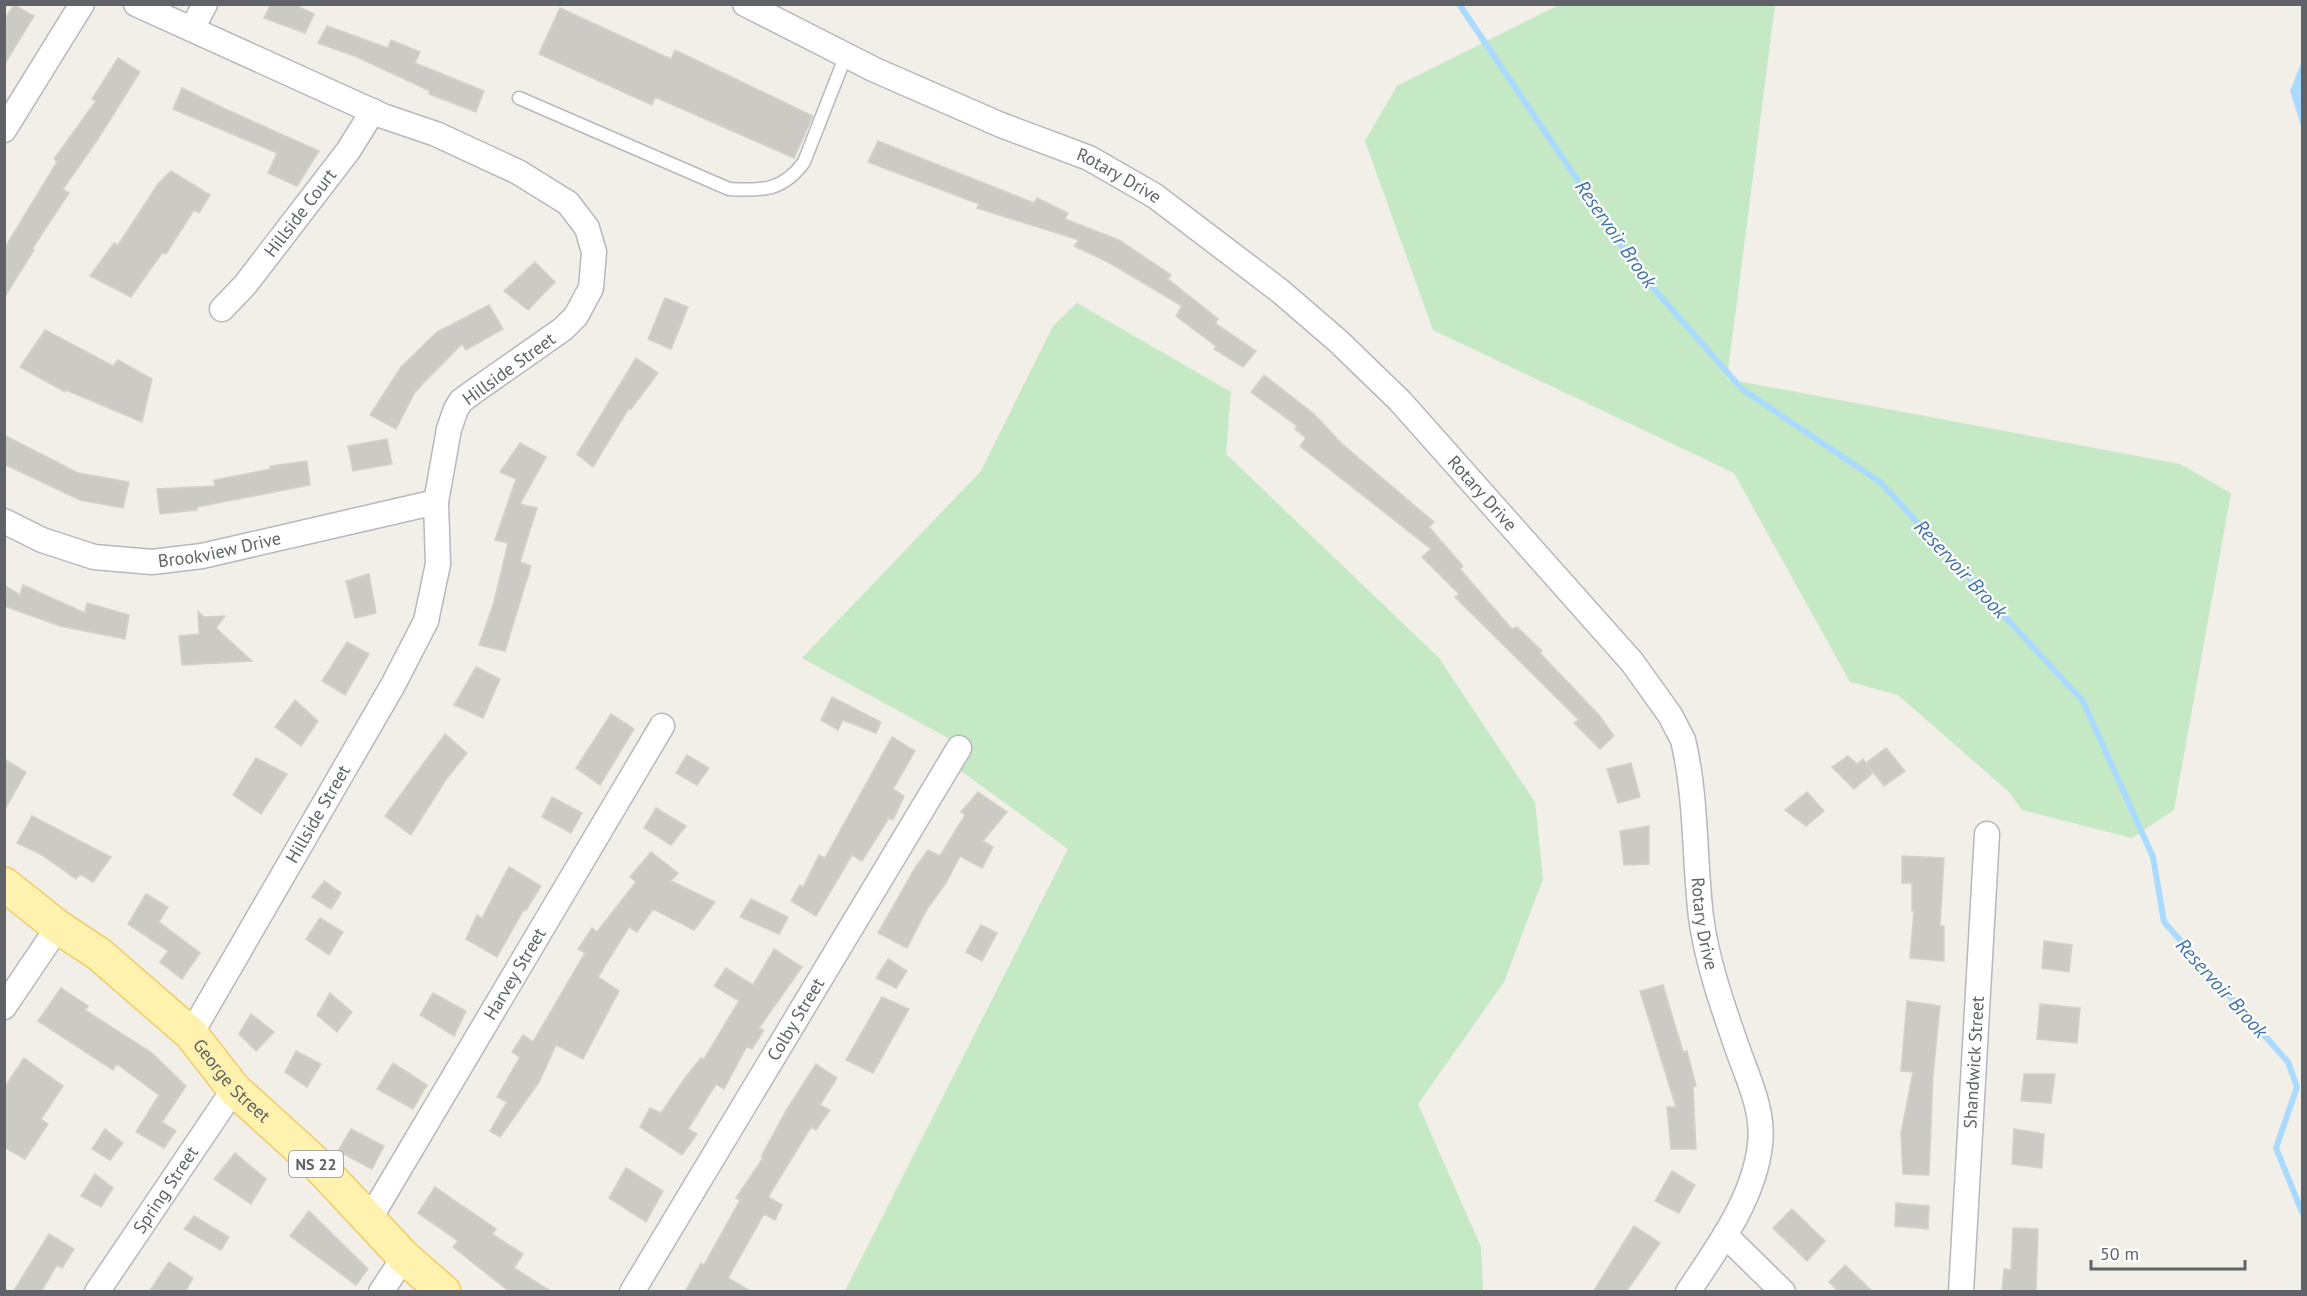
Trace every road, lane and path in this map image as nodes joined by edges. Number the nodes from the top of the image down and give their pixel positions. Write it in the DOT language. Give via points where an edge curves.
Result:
graph roads {
  1 [pos="82,4"];
  2 [pos="136,4"];
  3 [pos="205,4"];
  4 [pos="745,4"];
  5 [pos="192,29"];
  6 [pos="846,55"];
  7 [pos="519,98"];
  8 [pos="373,111"];
  9 [pos="4,130"];
  10 [pos="222,309"];
  11 [pos="436,502"];
  12 [pos="4,521"];
  13 [pos="662,726"];
  14 [pos="959,748"];
  15 [pos="1987,834"];
  16 [pos="4,884"];
  17 [pos="58,927"];
  18 [pos="4,1007"];
  19 [pos="191,1034"];
  20 [pos="234,1089"];
  21 [pos="369,1220"];
  22 [pos="1725,1235"];
  23 [pos="404,1257"];
  24 [pos="97,1292"];
  25 [pos="381,1292"];
  26 [pos="444,1292"];
  27 [pos="632,1292"];
  28 [pos="1688,1292"];
  29 [pos="1783,1292"];
  30 [pos="1960,1292"];
  1 -- 9 [label="street"];
  2 -- 5 [label="street, Hillside Street"];
  3 -- 5 [label="street"];
  4 -- 6 [label="street, Rotary Drive"];
  5 -- 8 [label="street, Hillside Street"];
  6 -- 7 [label="lane" via="804,162 794,177 774,188 755,191 729,189"];
  6 -- 22 [label="street, Rotary Drive" via="1106,167 1155,195 1280,291 1338,340 1400,401 1652,688 1683,740 1703,929 1760,1123 1758,1161"];
  8 -- 10 [label="street, Hillside Court" via="335,168"];
  8 -- 11 [label="street, Hillside Street" via="478,152 558,194 584,222 594,252 591,288 576,316 461,401 449,429"];
  11 -- 12 [label="street, Brookview Drive" via="202,556 152,562 120,561 78,552"];
  11 -- 19 [label="street, Hillside Street" via="436,578 421,632"];
  13 -- 21 [label="street, Harvey Street"];
  14 -- 27 [label="street, Colby Street"];
  15 -- 30 [label="street, Shandwick Street"];
  16 -- 17 [label="main road, George Street / NS 22"];
  17 -- 18 [label="street"];
  17 -- 19 [label="main road, George Street / NS 22" via="99,954"];
  19 -- 20 [label="main road, George Street / NS 22"];
  20 -- 21 [label="main road, George Street / NS 22" via="320,1167"];
  20 -- 24 [label="street, Spring Street"];
  21 -- 23 [label="main road, George Street / NS 22"];
  22 -- 28 [label="street, Rotary Drive"];
  22 -- 29 [label="street"];
  23 -- 25 [label="street"];
  23 -- 26 [label="main road, George Street / NS 22"];
}
